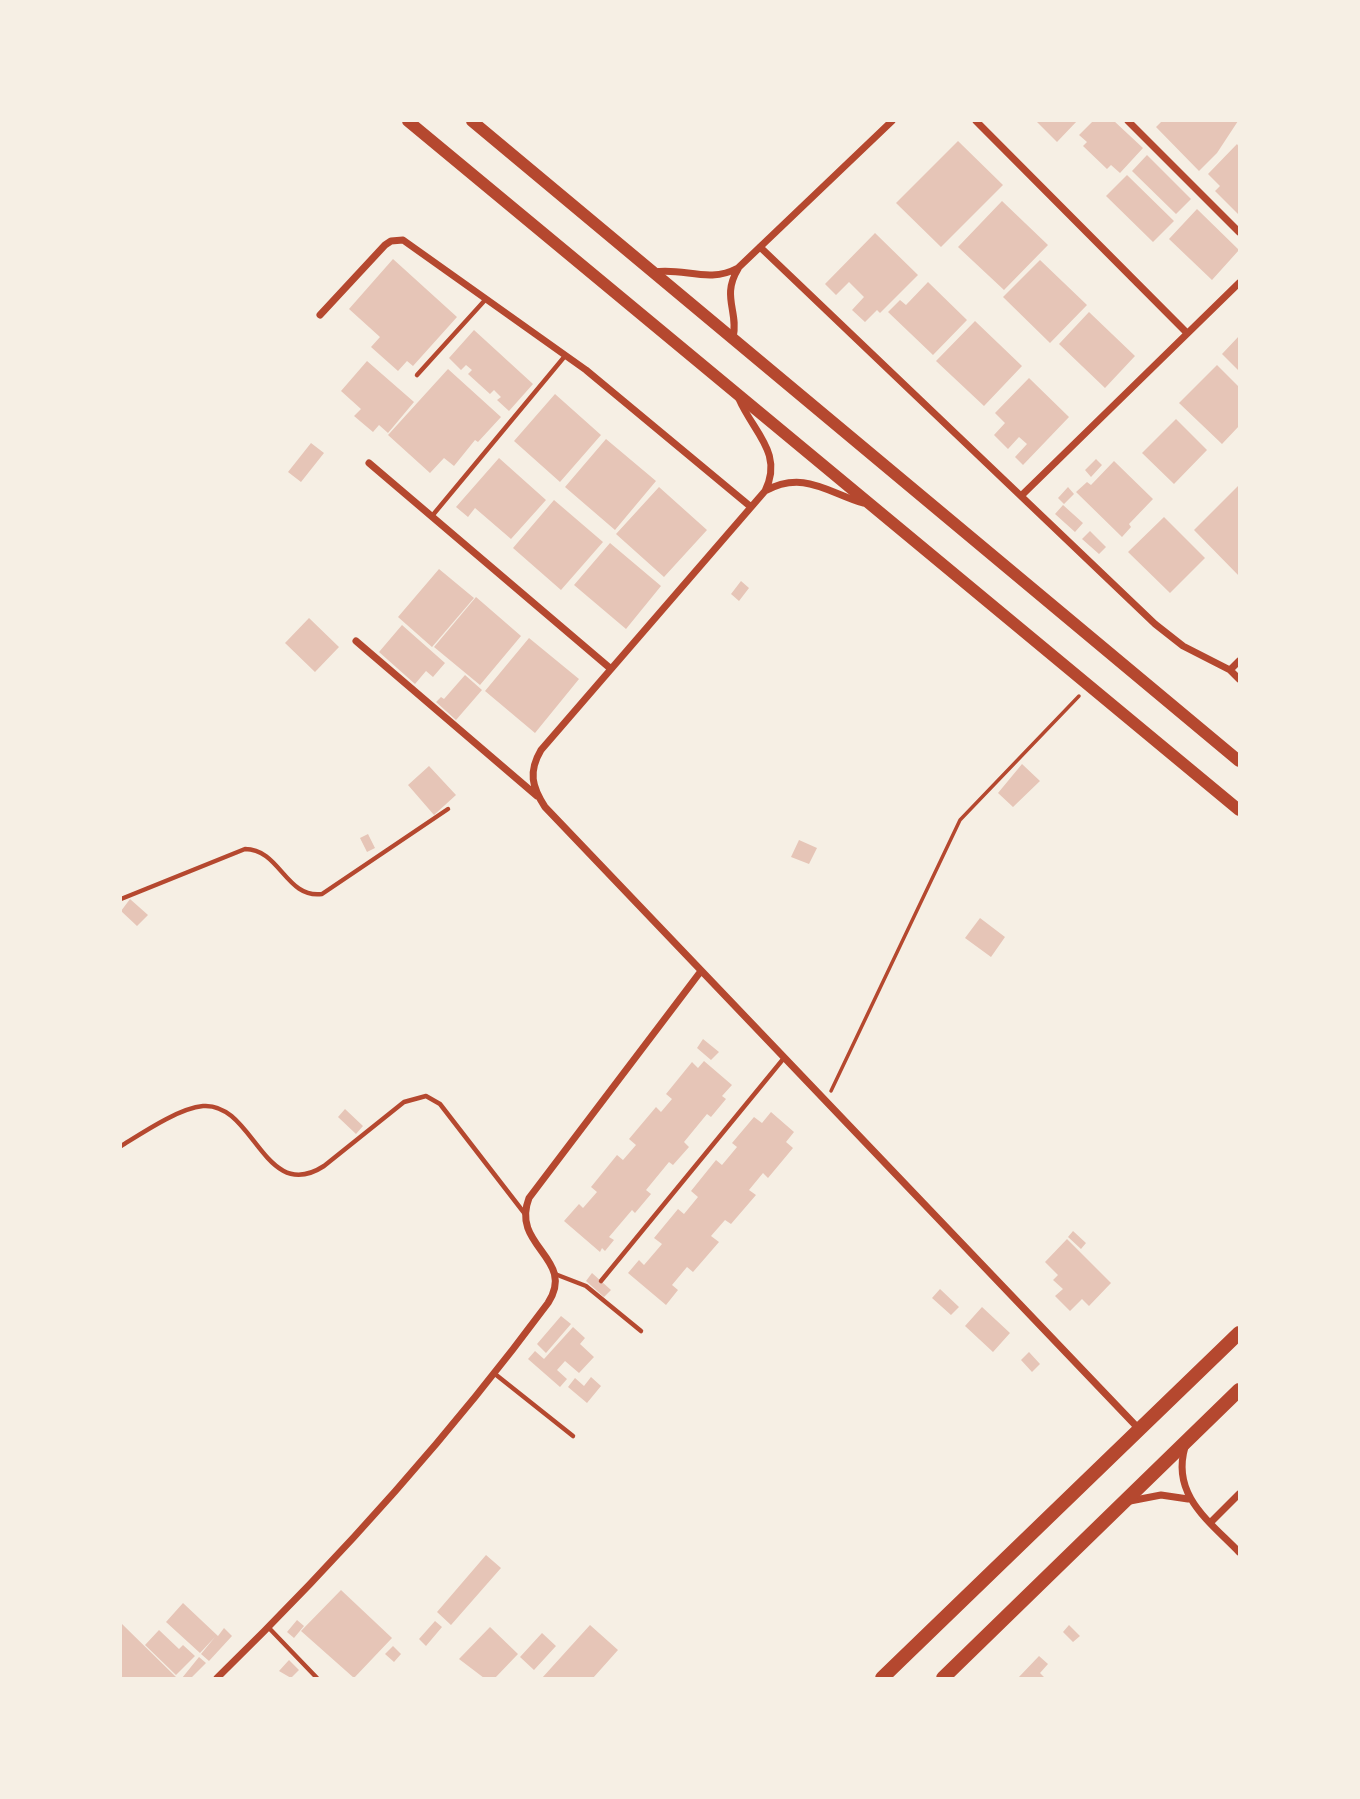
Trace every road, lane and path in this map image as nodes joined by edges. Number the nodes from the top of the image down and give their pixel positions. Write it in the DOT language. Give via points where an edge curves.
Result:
graph roads {
  1 [pos="408,121"];
  2 [pos="472,121"];
  3 [pos="892,121"];
  4 [pos="976,121"];
  5 [pos="1128,121"];
  6 [pos="1141,121"];
  7 [pos="1135,127"];
  8 [pos="1239,232"];
  9 [pos="760,247"];
  10 [pos="738,268"];
  11 [pos="653,272"];
  12 [pos="1239,283"];
  13 [pos="487,298"];
  14 [pos="320,315"];
  15 [pos="1187,333"];
  16 [pos="733,338"];
  17 [pos="565,356"];
  18 [pos="417,375"];
  19 [pos="737,394"];
  20 [pos="369,463"];
  21 [pos="765,491"];
  22 [pos="1021,496"];
  23 [pos="871,506"];
  24 [pos="751,507"];
  25 [pos="431,516"];
  26 [pos="356,641"];
  27 [pos="1239,661"];
  28 [pos="611,669"];
  29 [pos="1230,670"];
  30 [pos="1239,679"];
  31 [pos="1088,686"];
  32 [pos="1239,761"];
  33 [pos="538,796"];
  34 [pos="448,809"];
  35 [pos="1239,810"];
  36 [pos="121,899"];
  37 [pos="701,971"];
  38 [pos="784,1058"];
  39 [pos="826,1102"];
  40 [pos="121,1146"];
  41 [pos="524,1214"];
  42 [pos="555,1275"];
  43 [pos="601,1282"];
  44 [pos="641,1331"];
  45 [pos="1239,1334"];
  46 [pos="495,1374"];
  47 [pos="1239,1390"];
  48 [pos="1140,1430"];
  49 [pos="573,1436"];
  50 [pos="1186,1443"];
  51 [pos="1239,1494"];
  52 [pos="1188,1499"];
  53 [pos="1123,1504"];
  54 [pos="1211,1522"];
  55 [pos="1239,1552"];
  56 [pos="268,1628"];
  57 [pos="217,1678"];
  58 [pos="317,1678"];
  59 [pos="882,1678"];
  60 [pos="943,1678"];
  1 -- 19 [label="main road"];
  2 -- 11 [label="main road"];
  3 -- 9 [label="street"];
  4 -- 15 [label="street"];
  5 -- 7 [label="street"];
  6 -- 7 [label="street"];
  7 -- 8 [label="street"];
  9 -- 10 [label="street"];
  9 -- 22 [label="street"];
  10 -- 11 [label="street" via="710,277"];
  10 -- 16 [label="street" via="729,291"];
  11 -- 16 [label="main road"];
  12 -- 15 [label="street"];
  13 -- 14 [label="street" via="398,240 385,245"];
  13 -- 17 [label="street"];
  13 -- 18 [label="lane"];
  15 -- 22 [label="street"];
  16 -- 32 [label="main road"];
  17 -- 24 [label="street"];
  17 -- 25 [label="lane"];
  19 -- 21 [label="street" via="771,455 772,474"];
  19 -- 23 [label="main road"];
  20 -- 25 [label="street"];
  21 -- 23 [label="street" via="803,481"];
  21 -- 24 [label="street"];
  22 -- 29 [label="street" via="1162,630"];
  23 -- 31 [label="main road"];
  24 -- 28 [label="street"];
  25 -- 28 [label="street"];
  26 -- 33 [label="street"];
  27 -- 29 [label="street"];
  28 -- 33 [label="street" via="534,762"];
  29 -- 30 [label="street"];
  31 -- 35 [label="main road"];
  31 -- 39 [label="path" via="960,820"];
  33 -- 37 [label="street"];
  34 -- 36 [label="lane" via="322,894 302,892 268,856 245,849"];
  37 -- 38 [label="street"];
  37 -- 41 [label="street" via="533,1191"];
  38 -- 39 [label="street"];
  38 -- 43 [label="lane"];
  39 -- 48 [label="street"];
  40 -- 41 [label="lane" via="195,1107 214,1106 232,1116 275,1165 291,1174 309,1174 411,1098 426,1096 440,1104"];
  41 -- 42 [label="street" via="531,1240 547,1256"];
  42 -- 44 [label="lane" via="594,1290"];
  42 -- 46 [label="street" via="552,1297"];
  45 -- 48 [label="main road"];
  46 -- 49 [label="lane"];
  46 -- 56 [label="street" via="399,1490"];
  47 -- 50 [label="main road"];
  48 -- 59 [label="main road"];
  50 -- 52 [label="street" via="1181,1465"];
  50 -- 53 [label="main road"];
  51 -- 54 [label="street"];
  52 -- 53 [label="street" via="1161,1495"];
  52 -- 54 [label="street"];
  53 -- 60 [label="main road"];
  54 -- 55 [label="street"];
  56 -- 57 [label="street"];
  56 -- 58 [label="lane"];
}
